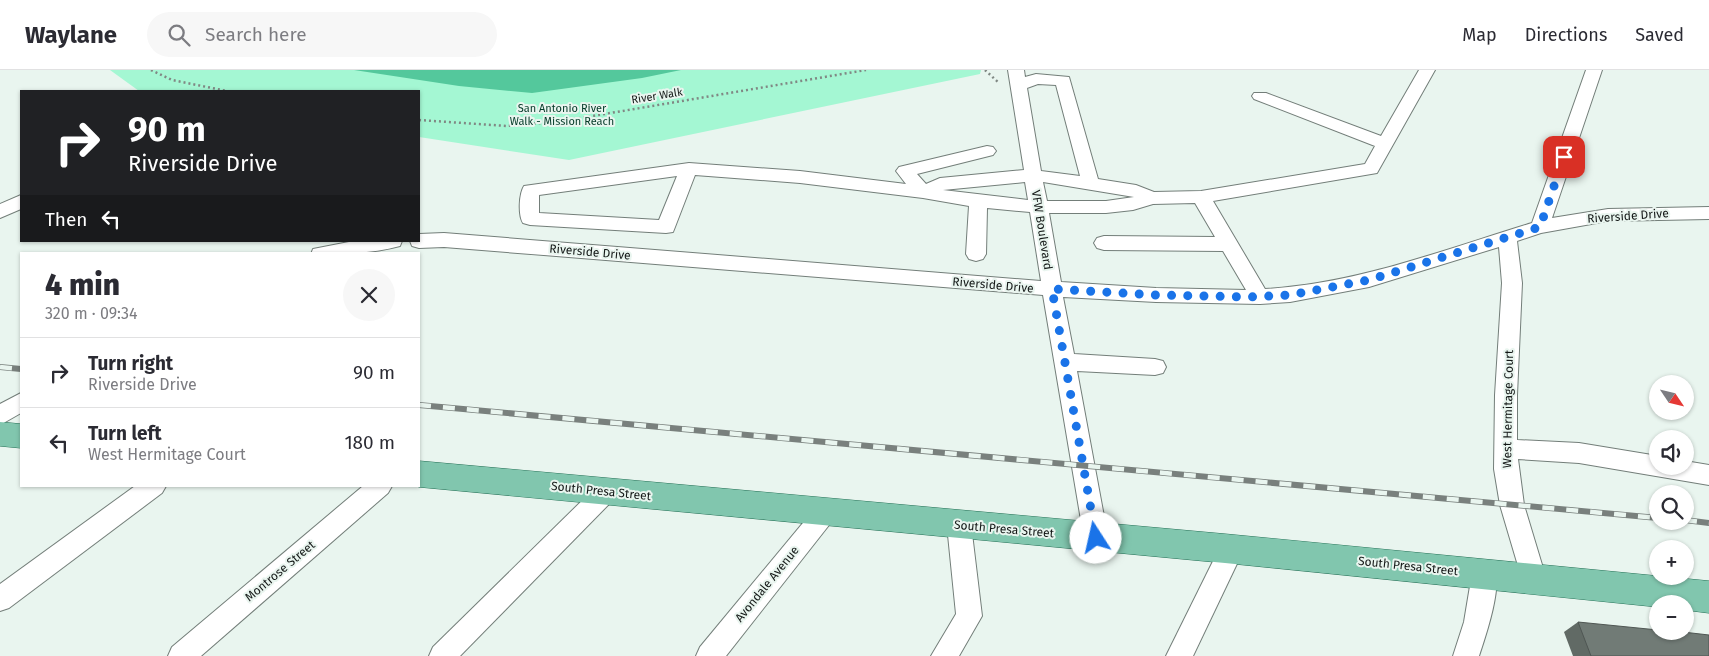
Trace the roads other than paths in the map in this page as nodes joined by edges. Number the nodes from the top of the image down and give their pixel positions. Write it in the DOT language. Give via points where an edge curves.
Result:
graph roads {
  1 [pos="1427,70"];
  2 [pos="1594,70"];
  3 [pos="1017,78"];
  4 [pos="1260,96"];
  5 [pos="1385,144"];
  6 [pos="987,151"];
  7 [pos="689,169"];
  8 [pos="1034,175"];
  9 [pos="965,182"];
  10 [pos="1091,185"];
  11 [pos="923,192"];
  12 [pos="1114,197"];
  13 [pos="1202,197"];
  14 [pos="972,201"];
  15 [pos="20,202"];
  16 [pos="1038,205"];
  17 [pos="0,212"];
  18 [pos="1709,213"];
  19 [pos="1540,227"];
  20 [pos="1507,236"];
  21 [pos="420,241"];
  22 [pos="387,242"];
  23 [pos="1104,243"];
  24 [pos="1229,244"];
  25 [pos="331,252"];
  26 [pos="976,254"];
  27 [pos="1052,289"];
  28 [pos="1260,297"];
  29 [pos="1065,362"];
  30 [pos="1155,367"];
  31 [pos="20,403"];
  32 [pos="0,416"];
  33 [pos="0,434"];
  34 [pos="20,436"];
  35 [pos="1506,449"];
  36 [pos="420,474"];
  37 [pos="1709,475"];
  38 [pos="153,487"];
  39 [pos="379,487"];
  40 [pos="606,492"];
  41 [pos="825,513"];
  42 [pos="959,525"];
  43 [pos="1096,538"];
  44 [pos="1232,549"];
  45 [pos="1485,574"];
  46 [pos="1533,578"];
  47 [pos="1709,597"];
  48 [pos="0,599"];
  49 [pos="181,656"];
  50 [pos="442,656"];
  51 [pos="709,656"];
  52 [pos="944,656"];
  53 [pos="1179,656"];
  54 [pos="1466,656"];
  1 -- 5 [label="street"];
  2 -- 19 [label="street"];
  3 -- 8 [label="street, VFW Boulevard"];
  3 -- 10 [label="street" via="1063,80"];
  4 -- 5 [label="street"];
  5 -- 13 [label="street" via="1371,169"];
  6 -- 11 [label="street" via="905,171"];
  7 -- 7 [label="street" via="666,227 530,219 530,190"];
  7 -- 11 [label="street" via="800,177"];
  8 -- 9 [label="street"];
  8 -- 10 [label="street"];
  8 -- 16 [label="street, VFW Boulevard"];
  9 -- 11 [label="street" via="940,184"];
  9 -- 14 [label="street"];
  10 -- 12 [label="street"];
  11 -- 14 [label="street"];
  12 -- 13 [label="street" via="1138,204 1152,198"];
  12 -- 16 [label="street" via="1090,208"];
  13 -- 24 [label="street"];
  14 -- 16 [label="street"];
  14 -- 26 [label="street"];
  15 -- 17 [label="street"];
  16 -- 27 [label="street, VFW Boulevard"];
  18 -- 19 [label="street, Riverside Drive" via="1608,216"];
  19 -- 20 [label="street, Riverside Drive"];
  20 -- 28 [label="street, Riverside Drive" via="1369,280 1290,295"];
  20 -- 35 [label="street, West Hermitage Court" via="1512,283"];
  21 -- 27 [label="street, Riverside Drive"];
  22 -- 25 [label="street"];
  23 -- 24 [label="street"];
  24 -- 28 [label="street"];
  27 -- 28 [label="street, Riverside Drive"];
  27 -- 29 [label="street, VFW Boulevard"];
  29 -- 30 [label="street"];
  29 -- 43 [label="street, VFW Boulevard"];
  31 -- 32 [label="street"];
  33 -- 34 [label="main road"];
  35 -- 37 [label="street" via="1579,453"];
  35 -- 46 [label="street, West Hermitage Court" via="1512,505"];
  36 -- 40 [label="main road, South Presa Street"];
  38 -- 48 [label="street"];
  39 -- 49 [label="street, Montrose Street"];
  40 -- 41 [label="main road, South Presa Street"];
  40 -- 50 [label="street"];
  41 -- 42 [label="main road, South Presa Street"];
  41 -- 51 [label="street, Avondale Avenue"];
  42 -- 43 [label="main road, South Presa Street"];
  42 -- 52 [label="street" via="969,616"];
  43 -- 44 [label="main road, South Presa Street"];
  44 -- 45 [label="main road, South Presa Street"];
  44 -- 53 [label="street"];
  45 -- 46 [label="main road, South Presa Street"];
  45 -- 54 [label="street"];
  46 -- 47 [label="main road, South Presa Street"];
}
